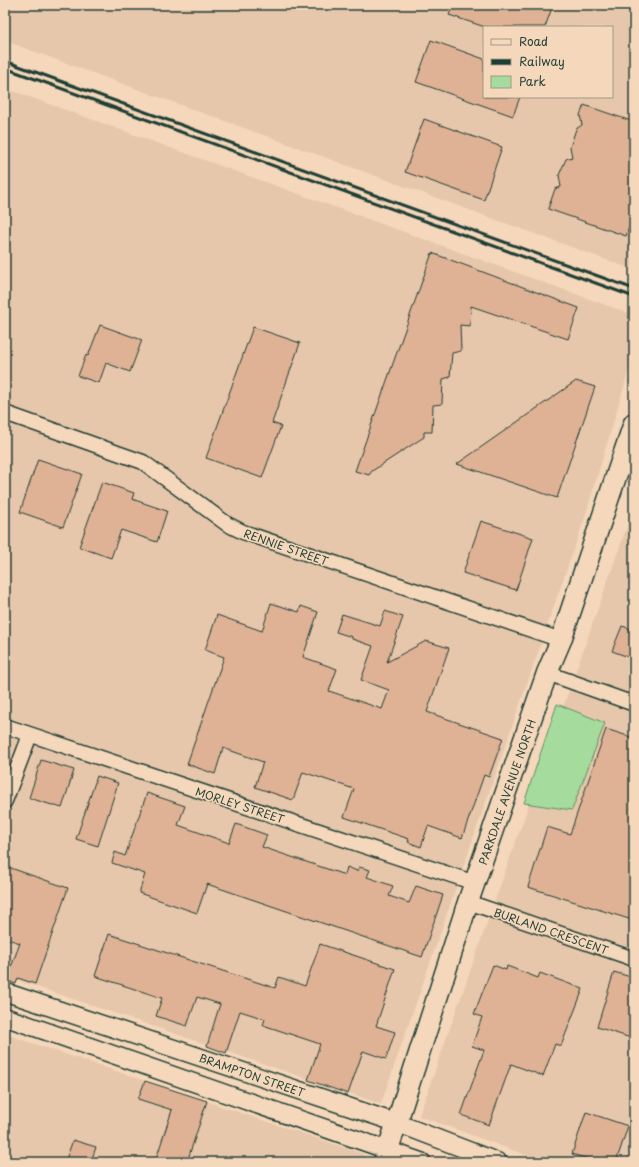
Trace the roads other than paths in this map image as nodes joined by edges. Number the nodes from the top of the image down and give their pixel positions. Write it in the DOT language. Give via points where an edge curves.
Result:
graph roads {
  1 [pos="5,413"];
  2 [pos="634,423"];
  3 [pos="561,640"];
  4 [pos="547,673"];
  5 [pos="634,704"];
  6 [pos="5,726"];
  7 [pos="30,735"];
  8 [pos="5,801"];
  9 [pos="475,884"];
  10 [pos="468,902"];
  11 [pos="634,959"];
  12 [pos="5,992"];
  13 [pos="5,1017"];
  14 [pos="397,1123"];
  15 [pos="386,1156"];
  16 [pos="422,1162"];
  17 [pos="498,1162"];
  1 -- 3 [label="street, RENNIE STREET" via="143,462 227,524 243,532"];
  2 -- 3 [label="main road, PARKDALE AVENUE NORTH"];
  3 -- 4 [label="main road, PARKDALE AVENUE NORTH"];
  4 -- 5 [label="street"];
  4 -- 9 [label="main road, PARKDALE AVENUE NORTH"];
  6 -- 7 [label="street, MORLEY STREET"];
  7 -- 8 [label="street"];
  7 -- 9 [label="street, MORLEY STREET"];
  9 -- 10 [label="main road, PARKDALE AVENUE NORTH"];
  10 -- 11 [label="street, BURLAND CRESCENT"];
  10 -- 14 [label="main road, PARKDALE AVENUE NORTH"];
  12 -- 14 [label="street, BRAMPTON STREET"];
  13 -- 15 [label="street"];
  14 -- 15 [label="main road, PARKDALE AVENUE NORTH"];
  14 -- 17 [label="street, BRAMPTON STREET"];
  15 -- 16 [label="street"];
}
